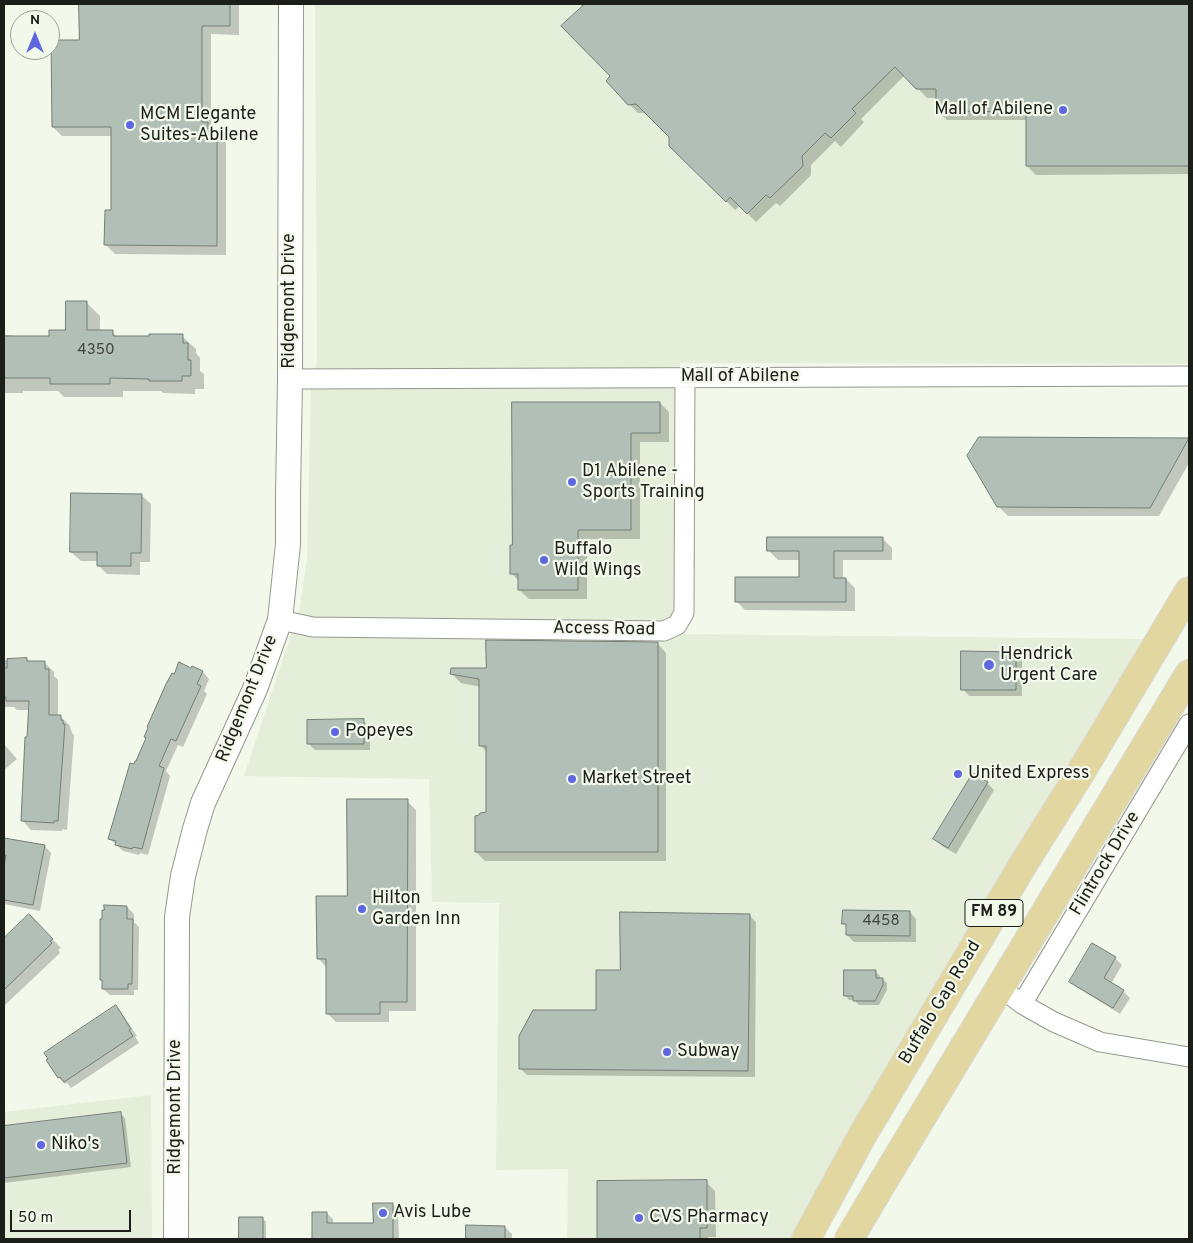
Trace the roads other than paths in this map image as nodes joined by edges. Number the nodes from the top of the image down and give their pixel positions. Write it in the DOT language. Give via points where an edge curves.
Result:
graph roads {
  1 [pos="291,4"];
  2 [pos="1189,376"];
  3 [pos="685,377"];
  4 [pos="290,379"];
  5 [pos="1189,591"];
  6 [pos="280,620"];
  7 [pos="1189,674"];
  8 [pos="1189,724"];
  9 [pos="1000,988"];
  10 [pos="1022,1004"];
  11 [pos="1189,1057"];
  12 [pos="176,1239"];
  13 [pos="806,1239"];
  14 [pos="849,1239"];
  1 -- 4 [label="street, Ridgemont Drive"];
  2 -- 3 [label="street, Mall of Abilene"];
  3 -- 4 [label="street, Mall of Abilene"];
  3 -- 6 [label="street, Access Road" via="684,613 677,625 664,631 313,627"];
  4 -- 6 [label="street, Ridgemont Drive" via="288,544"];
  5 -- 13 [label="main road, Buffalo Gap Road / FM 89" via="862,1136"];
  6 -- 12 [label="street, Ridgemont Drive" via="255,689 203,802 183,876 177,916"];
  7 -- 9 [label="main road, FM 89"];
  8 -- 10 [label="street, Flintrock Drive"];
  9 -- 10 [label="street"];
  9 -- 14 [label="main road, FM 89"];
  10 -- 11 [label="street" via="1100,1042"];
}
